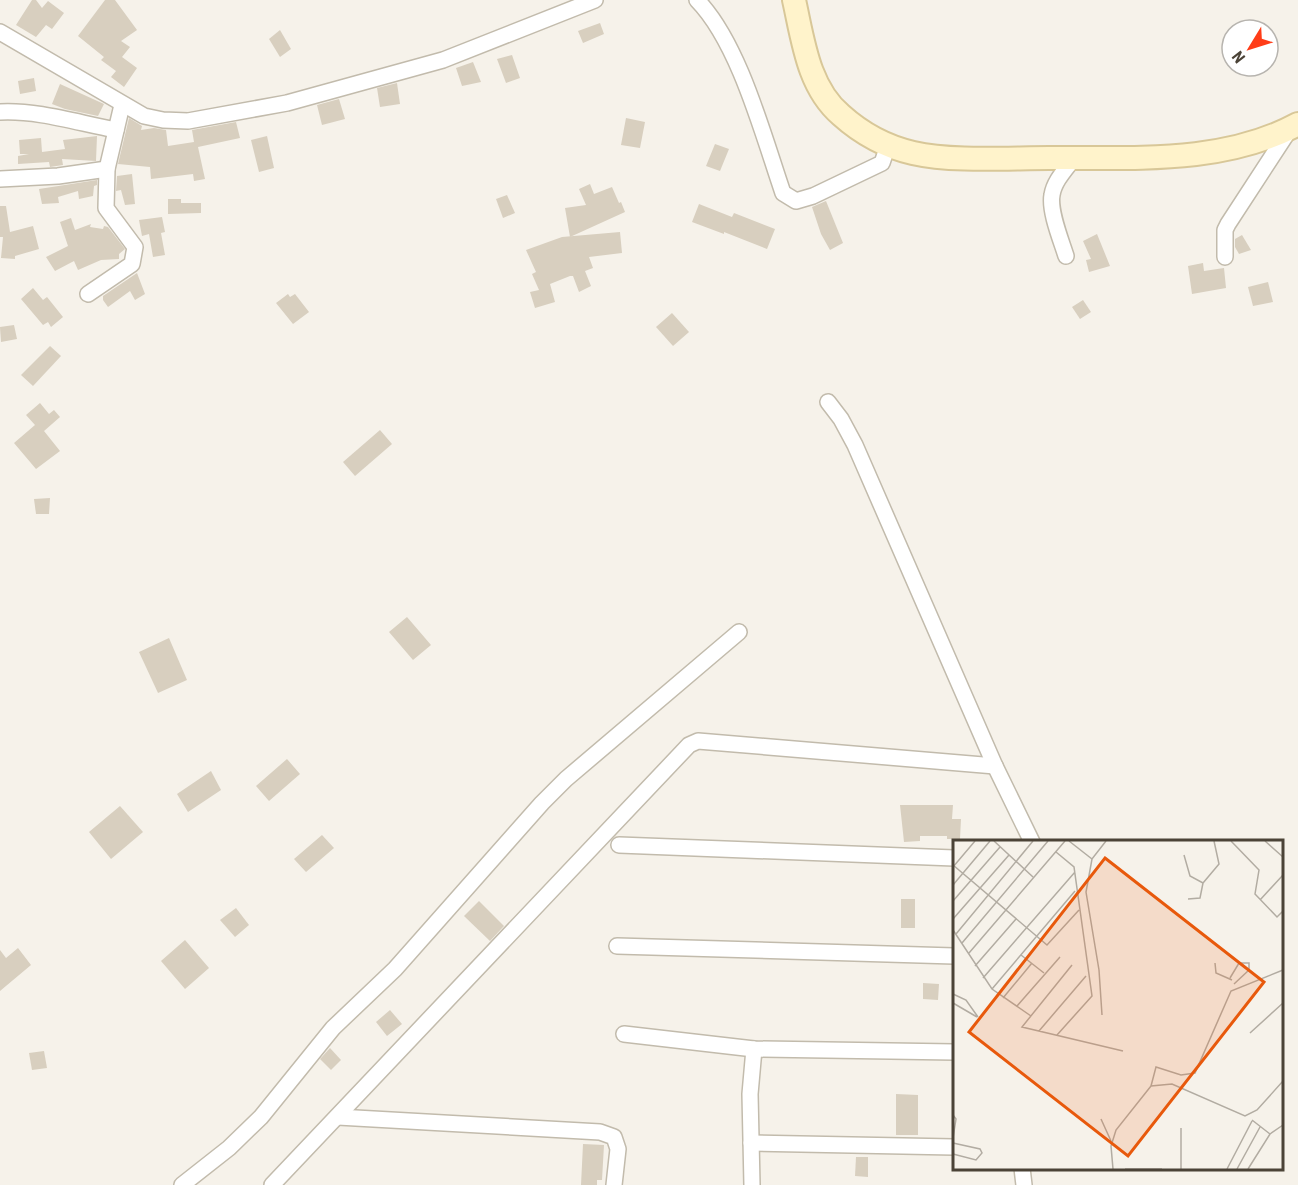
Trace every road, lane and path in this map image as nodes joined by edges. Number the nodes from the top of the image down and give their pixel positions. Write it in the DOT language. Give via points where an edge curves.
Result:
graph roads {
  1 [pos="595,0"];
  2 [pos="697,0"];
  3 [pos="794,0"];
  4 [pos="0,32"];
  5 [pos="122,105"];
  6 [pos="0,112"];
  7 [pos="1294,126"];
  8 [pos="116,130"];
  9 [pos="888,145"];
  10 [pos="1074,158"];
  11 [pos="107,169"];
  12 [pos="0,179"];
  13 [pos="1066,256"];
  14 [pos="1225,257"];
  15 [pos="88,294"];
  16 [pos="828,402"];
  17 [pos="739,632"];
  18 [pos="994,766"];
  19 [pos="1031,840"];
  20 [pos="619,845"];
  21 [pos="953,858"];
  22 [pos="617,946"];
  23 [pos="953,956"];
  24 [pos="624,1034"];
  25 [pos="754,1049"];
  26 [pos="953,1052"];
  27 [pos="338,1117"];
  28 [pos="752,1143"];
  29 [pos="953,1148"];
  30 [pos="1022,1170"];
  31 [pos="182,1185"];
  32 [pos="272,1185"];
  33 [pos="614,1185"];
  34 [pos="752,1185"];
  35 [pos="1024,1185"];
  1 -- 5 [label="street" via="443,60 287,103 188,121 144,116"];
  2 -- 9 [label="street" via="734,58 783,193 796,201 813,196 882,163"];
  3 -- 9 [label="street" via="806,54 826,99 841,115"];
  4 -- 5 [label="street"];
  5 -- 8 [label="street"];
  6 -- 8 [label="street"];
  7 -- 10 [label="street" via="1245,145 1195,155"];
  7 -- 14 [label="street" via="1228,224"];
  8 -- 11 [label="street"];
  9 -- 10 [label="street" via="939,156"];
  10 -- 13 [label="street" via="1052,194"];
  11 -- 12 [label="street"];
  11 -- 15 [label="street" via="106,208 135,247 135,255 132,264"];
  16 -- 18 [label="street" via="879,497"];
  17 -- 31 [label="street" via="558,787 395,969 333,1029 261,1117"];
  18 -- 19 [label="street"];
  18 -- 27 [label="street" via="698,741 689,745"];
  20 -- 21 [label="street"];
  22 -- 23 [label="street"];
  24 -- 25 [label="street"];
  25 -- 26 [label="street"];
  25 -- 28 [label="street" via="750,1094"];
  27 -- 32 [label="street"];
  27 -- 33 [label="street" via="600,1132 614,1137 618,1149"];
  28 -- 29 [label="street"];
  28 -- 34 [label="street"];
  30 -- 35 [label="street"];
}
